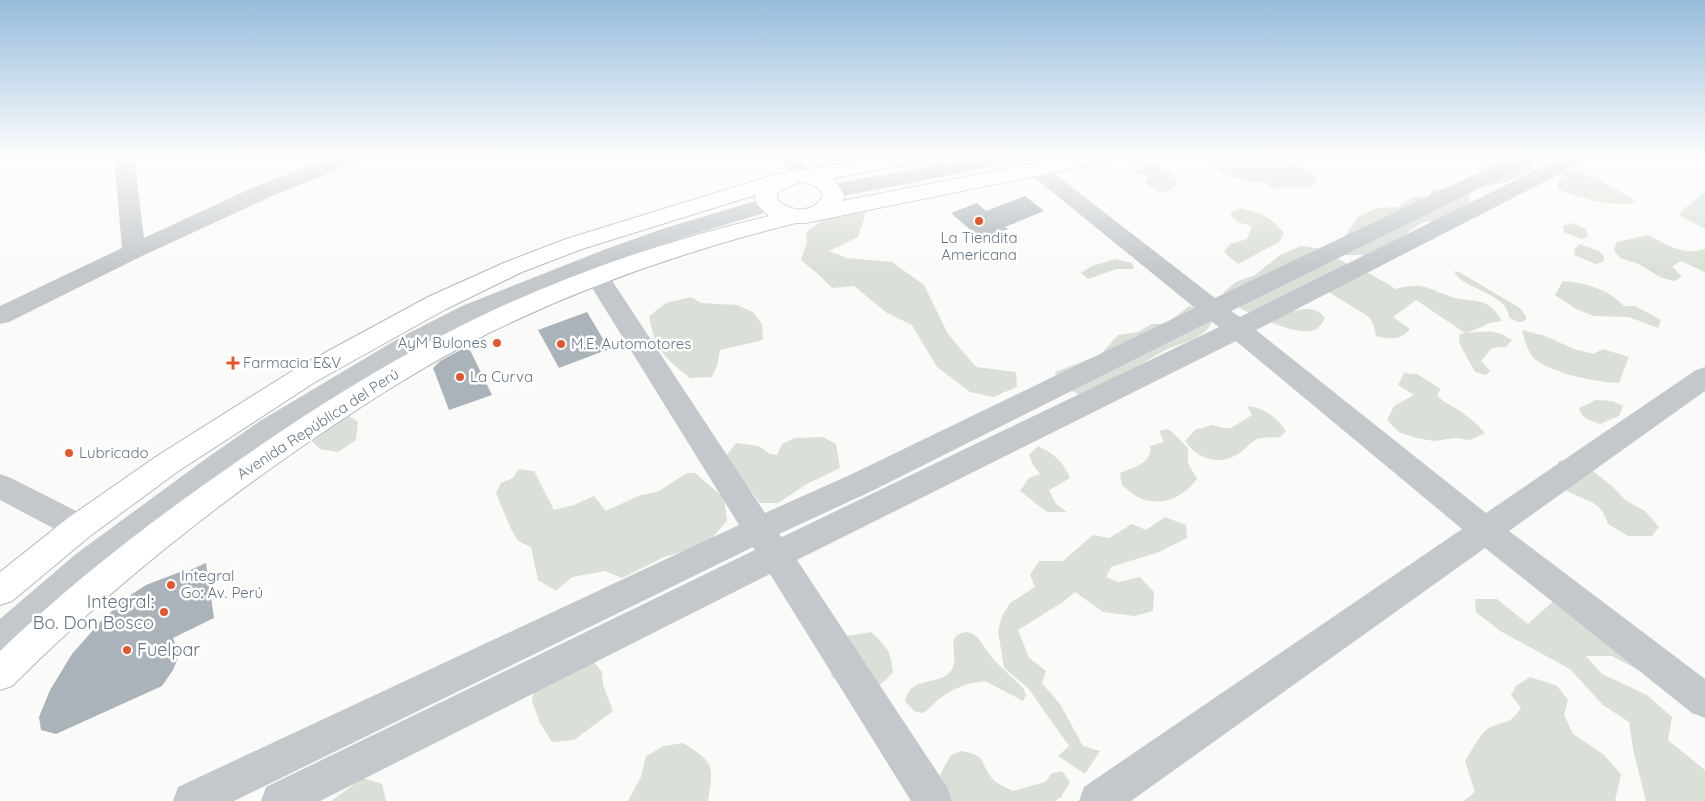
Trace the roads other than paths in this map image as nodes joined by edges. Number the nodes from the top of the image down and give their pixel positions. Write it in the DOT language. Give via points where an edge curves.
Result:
graph roads {
  1 [pos="128,194"];
  2 [pos="257,194"];
  3 [pos="728,194"];
  4 [pos="766,194"];
  5 [pos="833,194"];
  6 [pos="892,194"];
  7 [pos="1066,194"];
  8 [pos="1451,194"];
  9 [pos="1504,194"];
  10 [pos="769,204"];
  11 [pos="809,214"];
  12 [pos="134,251"];
  13 [pos="598,278"];
  14 [pos="1214,309"];
  15 [pos="0,316"];
  16 [pos="1238,329"];
  17 [pos="1705,377"];
  18 [pos="0,486"];
  19 [pos="79,527"];
  20 [pos="1486,530"];
  21 [pos="768,543"];
  22 [pos="0,591"];
  23 [pos="0,640"];
  24 [pos="0,674"];
  25 [pos="1705,701"];
  26 [pos="192,801"];
  27 [pos="280,801"];
  28 [pos="933,801"];
  29 [pos="1098,801"];
  1 -- 12 [label="street"];
  2 -- 12 [label="street"];
  3 -- 19 [label="highway" via="574,244 514,267 437,303 306,375 167,464"];
  4 -- 10 [label="highway"];
  5 -- 11 [label="highway" via="832,202"];
  6 -- 11 [label="highway, Avenida República del Perú"];
  7 -- 14 [label="street"];
  8 -- 14 [label="street"];
  9 -- 16 [label="street"];
  10 -- 11 [label="highway" via="777,211"];
  10 -- 23 [label="street" via="614,254 472,312 410,343 270,429 214,468 87,564"];
  11 -- 13 [label="highway, Avenida República del Perú" via="687,245"];
  12 -- 15 [label="street"];
  13 -- 21 [label="street"];
  13 -- 24 [label="highway, Avenida República del Perú" via="483,326 393,374 320,419 215,492 117,567"];
  14 -- 16 [label="street"];
  14 -- 21 [label="street" via="862,482"];
  16 -- 20 [label="street"];
  16 -- 21 [label="street"];
  17 -- 20 [label="street"];
  18 -- 19 [label="street"];
  19 -- 22 [label="highway"];
  20 -- 25 [label="street"];
  20 -- 29 [label="street"];
  21 -- 26 [label="street"];
  21 -- 27 [label="street" via="497,692"];
  21 -- 28 [label="street"];
}
